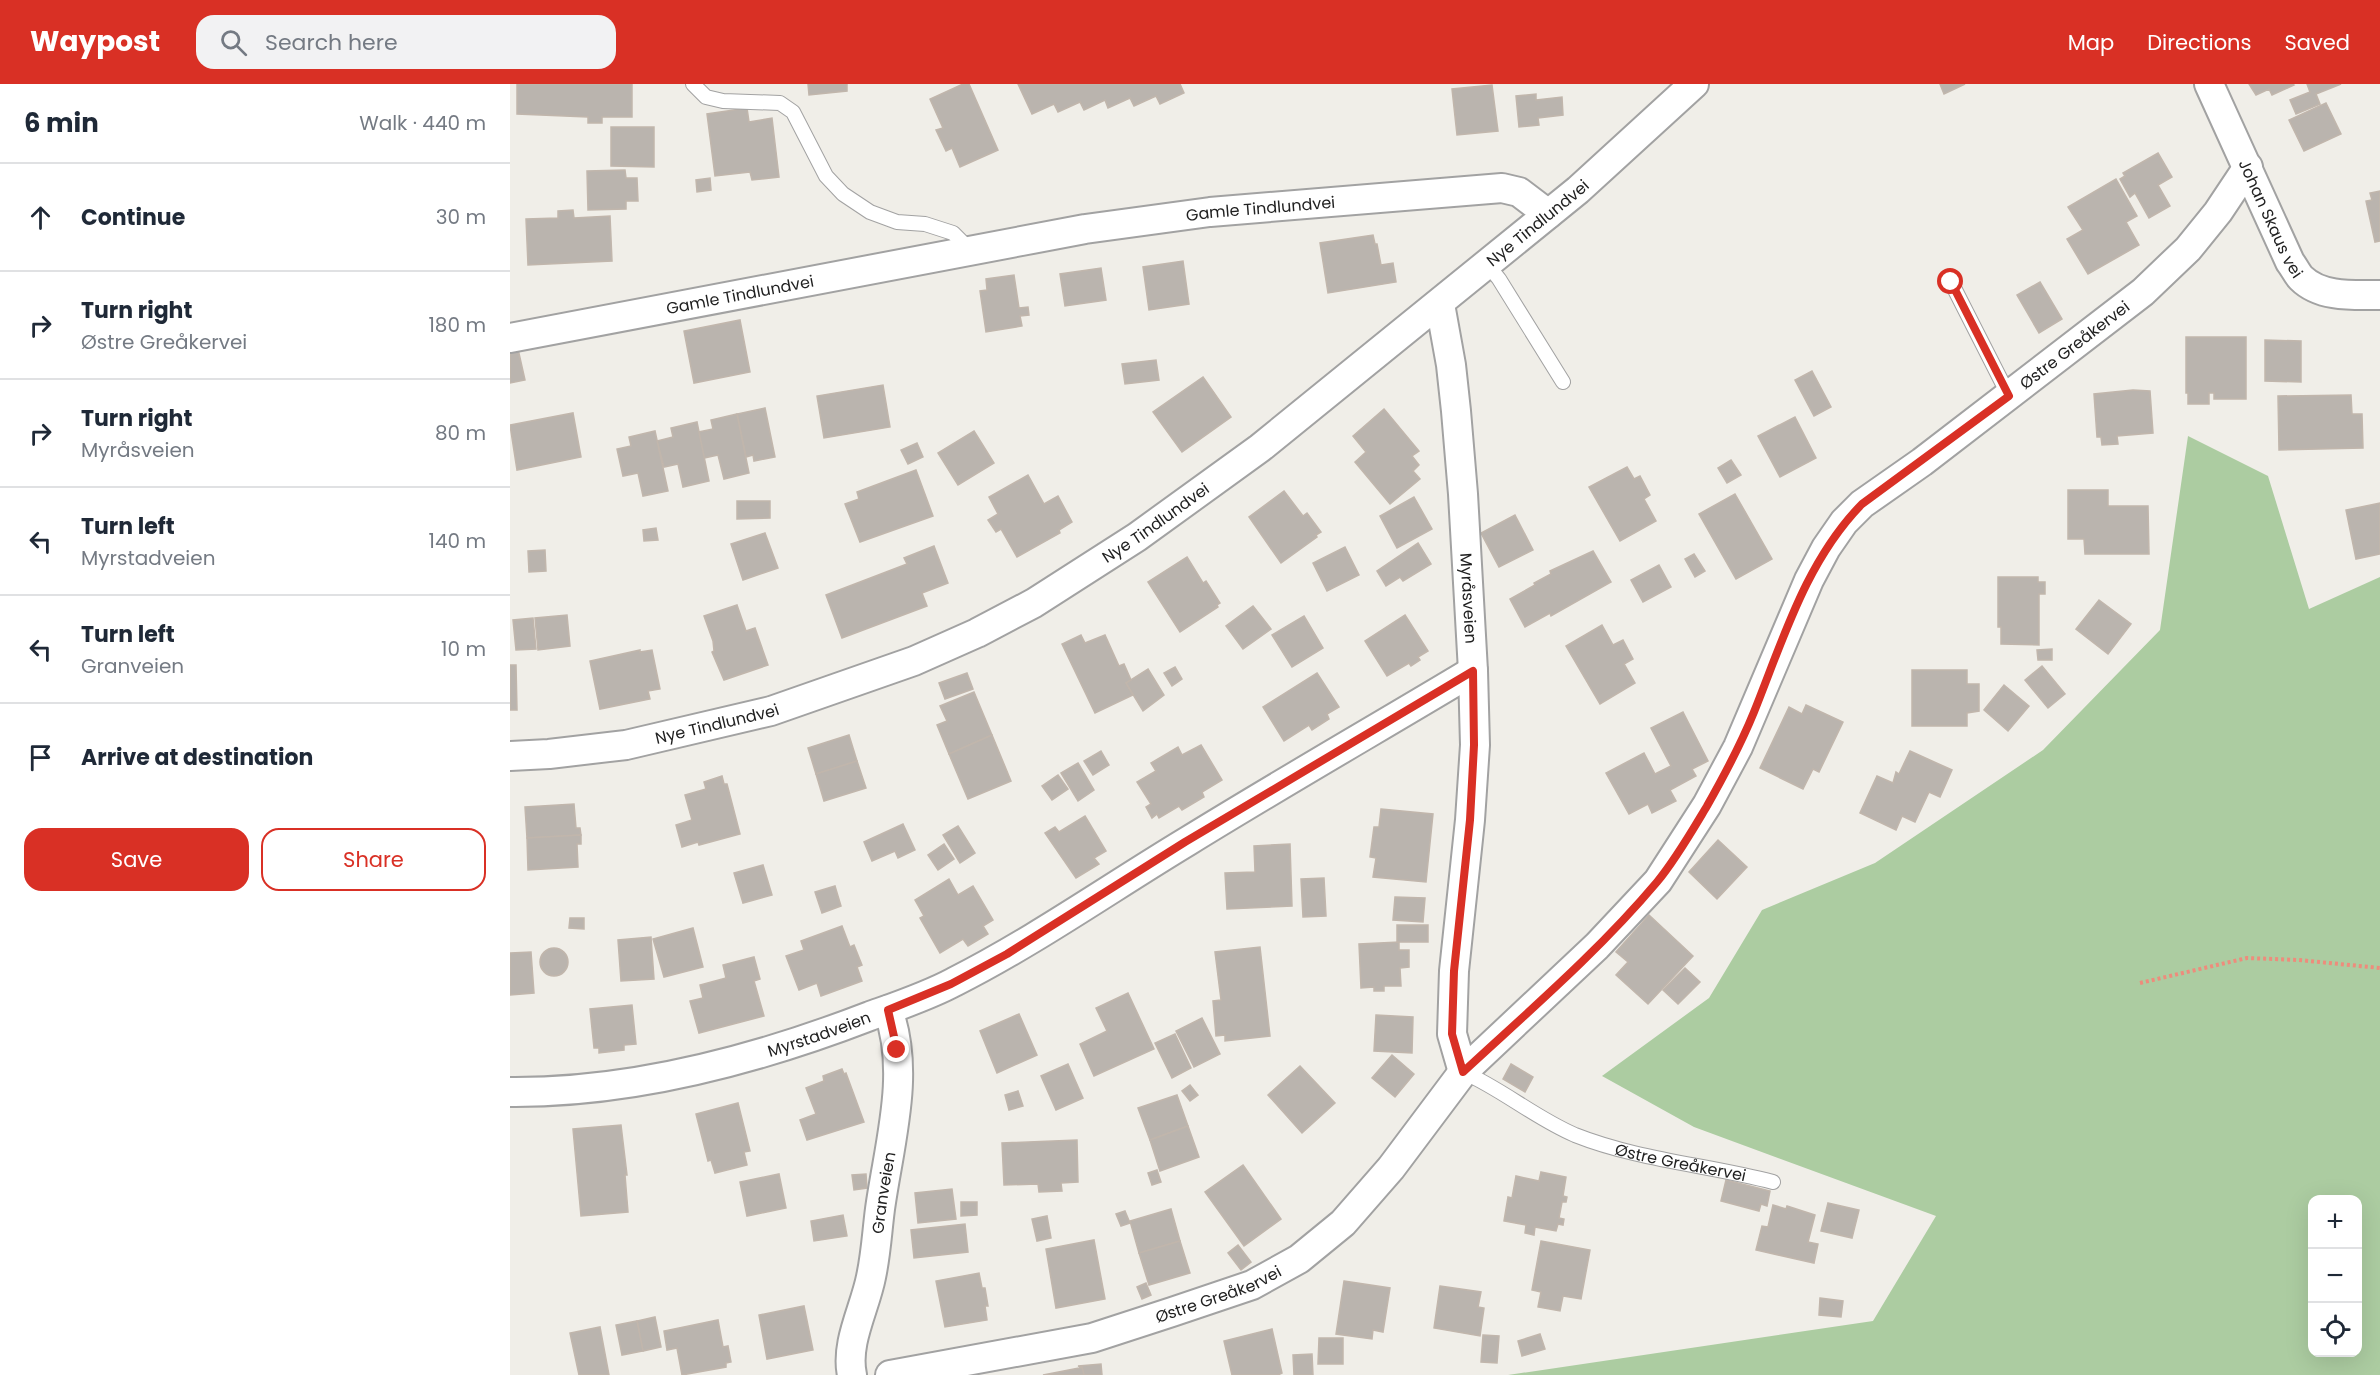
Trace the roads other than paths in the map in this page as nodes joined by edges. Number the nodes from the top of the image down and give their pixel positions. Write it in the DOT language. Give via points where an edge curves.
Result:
graph roads {
  1 [pos="693,84"];
  2 [pos="1694,84"];
  3 [pos="2209,84"];
  4 [pos="2248,167"];
  5 [pos="1548,214"];
  6 [pos="969,249"];
  7 [pos="1487,264"];
  8 [pos="1951,282"];
  9 [pos="2380,295"];
  10 [pos="1440,303"];
  11 [pos="510,338"];
  12 [pos="1563,382"];
  13 [pos="2009,396"];
  14 [pos="1473,671"];
  15 [pos="510,756"];
  16 [pos="888,1010"];
  17 [pos="1463,1072"];
  18 [pos="510,1092"];
  19 [pos="1773,1182"];
  20 [pos="852,1375"];
  21 [pos="890,1375"];
  1 -- 6 [label="lane" via="706,97 780,103 787,107 794,112 826,176 843,194 870,212 897,222 925,224 952,233"];
  2 -- 5 [label="street, Nye Tindlundvei"];
  3 -- 4 [label="street, Johan Skaus vei"];
  4 -- 9 [label="street, Johan Skaus vei" via="2290,262 2301,278 2315,288 2339,294"];
  4 -- 13 [label="street, Østre Greåkervei" via="2218,212 2167,271"];
  5 -- 6 [label="street, Gamle Tindlundvei" via="1519,192 1481,188 1210,212"];
  5 -- 7 [label="street, Nye Tindlundvei"];
  6 -- 11 [label="street, Gamle Tindlundvei"];
  7 -- 10 [label="street, Nye Tindlundvei"];
  7 -- 12 [label="lane"];
  8 -- 13 [label="lane"];
  10 -- 14 [label="street, Myråsveien" via="1451,365 1464,494"];
  10 -- 15 [label="street, Nye Tindlundvei" via="1200,493 1034,603 976,633 914,661 771,711 626,745"];
  13 -- 17 [label="street, Østre Greåkervei" via="1862,504 1844,522 1809,580 1737,747 1707,806 1658,881 1553,989"];
  14 -- 16 [label="street, Myrstadveien" via="1007,954 951,984"];
  14 -- 17 [label="street, Myråsveien" via="1470,820 1454,971 1452,1034"];
  16 -- 18 [label="street, Myrstadveien" via="807,1040 719,1065 623,1083"];
  16 -- 20 [label="street, Granveien" via="897,1050 896,1096 879,1236 851,1357"];
  17 -- 19 [label="lane, Østre Greåkervei" via="1575,1135"];
  17 -- 21 [label="street, Østre Greåkervei" via="1391,1168 1343,1223 1299,1259 1252,1284 1092,1338"];
}
